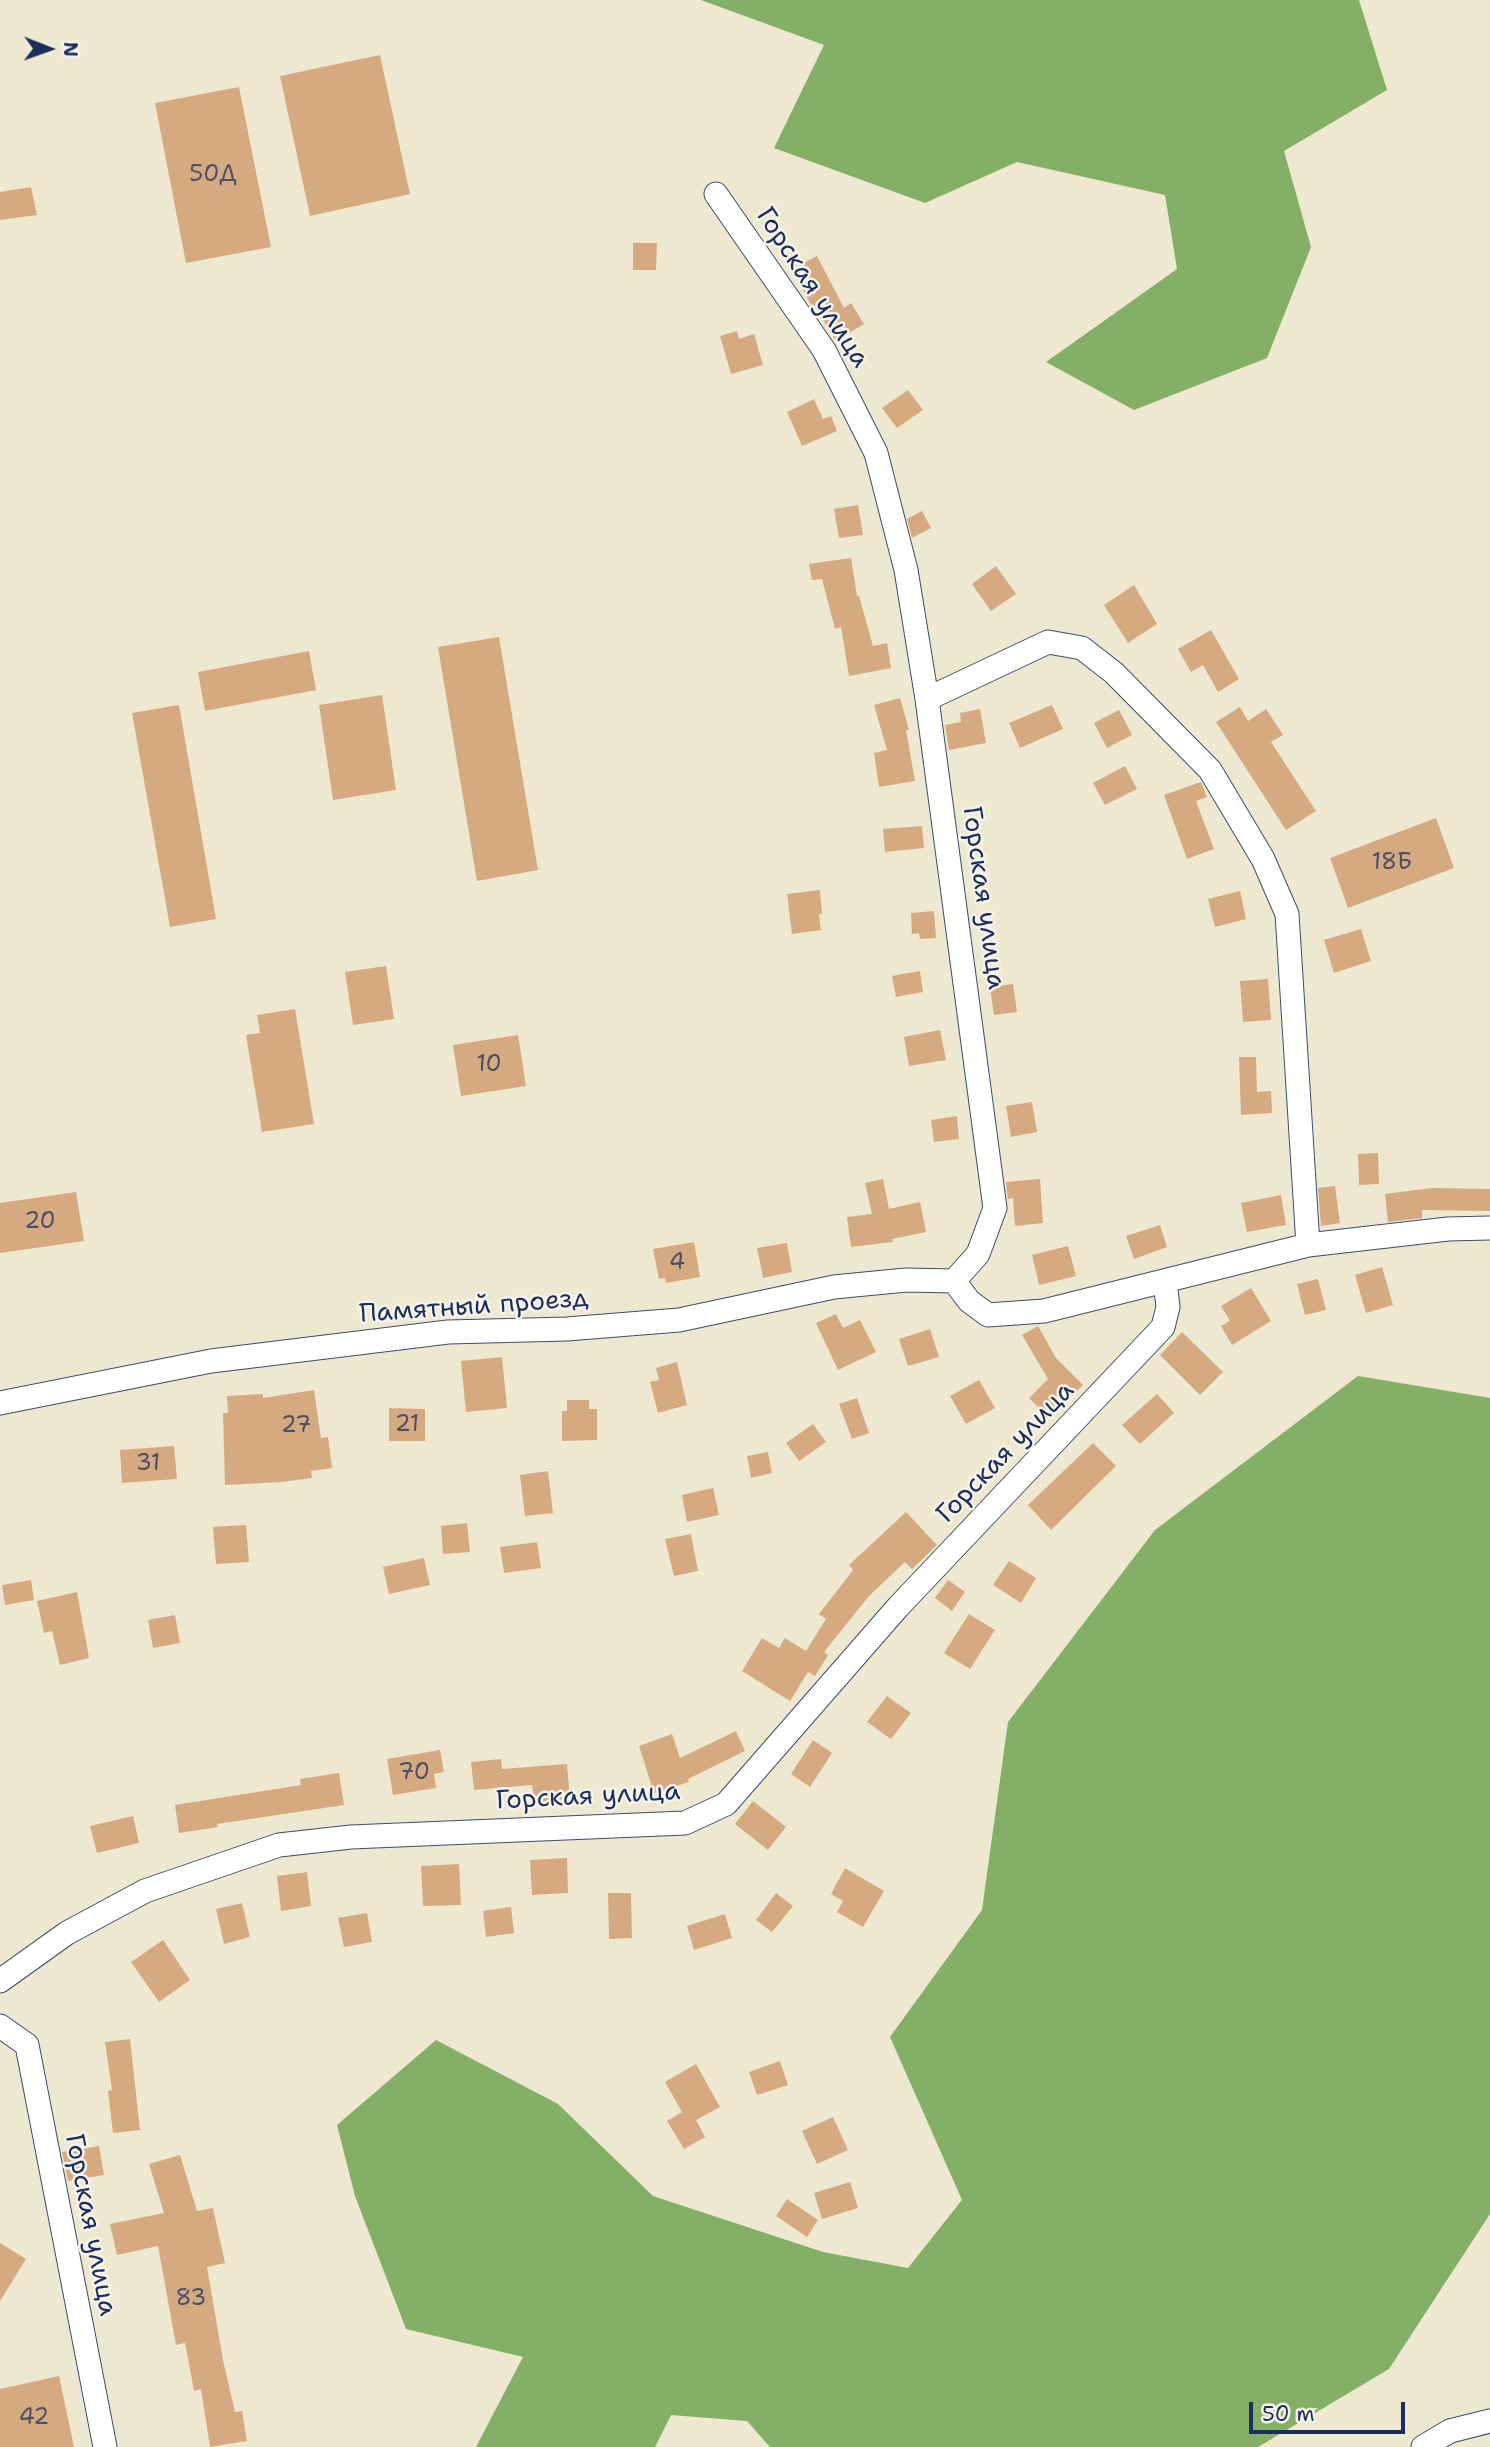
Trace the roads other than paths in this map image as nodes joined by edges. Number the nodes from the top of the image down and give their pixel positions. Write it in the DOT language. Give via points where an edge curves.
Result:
graph roads {
  1 [pos="716,194"];
  2 [pos="927,699"];
  3 [pos="1490,1228"];
  4 [pos="1308,1245"];
  5 [pos="954,1281"];
  6 [pos="1166,1282"];
  7 [pos="0,1403"];
  8 [pos="0,1981"];
  9 [pos="0,2026"];
  10 [pos="1490,2421"];
  11 [pos="105,2447"];
  12 [pos="1423,2447"];
  1 -- 2 [label="street, Горская улица" via="824,350 876,453 906,570"];
  2 -- 4 [label="street" via="1048,642 1082,648 1114,673 1210,770 1263,859 1287,914"];
  2 -- 5 [label="street, Горская улица" via="995,1208 978,1254"];
  3 -- 4 [label="street"];
  4 -- 6 [label="street"];
  5 -- 6 [label="street" via="988,1315 1044,1311"];
  5 -- 7 [label="street, Памятный проезд" via="834,1287 679,1320 448,1332 239,1358"];
  6 -- 8 [label="street, Горская улица" via="1168,1307 1163,1328 898,1607 726,1804 685,1823 351,1837 279,1845 145,1891 67,1933"];
  9 -- 11 [label="street, Горская улица" via="26,2045"];
  10 -- 12 [label="street" via="1450,2431"];
}
